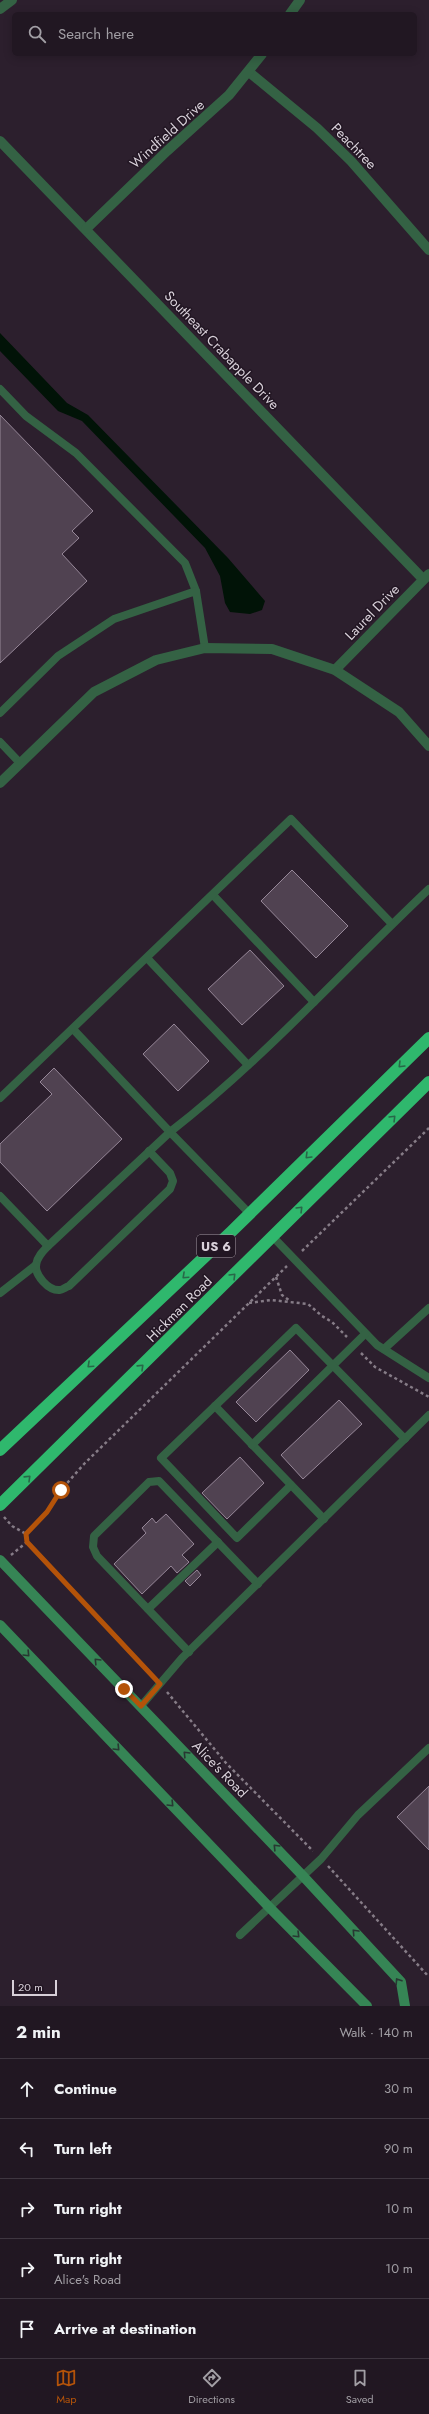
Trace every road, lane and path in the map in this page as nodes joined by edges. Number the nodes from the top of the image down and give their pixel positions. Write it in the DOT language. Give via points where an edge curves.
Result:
graph roads {
  1 [pos="12,0"];
  2 [pos="300,0"];
  3 [pos="0,9"];
  4 [pos="291,12"];
  5 [pos="260,56"];
  6 [pos="248,72"];
  7 [pos="0,141"];
  8 [pos="86,229"];
  9 [pos="429,250"];
  10 [pos="0,389"];
  11 [pos="426,576"];
  12 [pos="196,591"];
  13 [pos="205,648"];
  14 [pos="335,670"];
  15 [pos="0,713"];
  16 [pos="0,742"];
  17 [pos="429,746"];
  18 [pos="20,763"];
  19 [pos="0,783"];
  20 [pos="429,889"];
  21 [pos="213,895"];
  22 [pos="392,924"];
  23 [pos="147,958"];
  24 [pos="314,1002"];
  25 [pos="73,1029"];
  26 [pos="429,1038"];
  27 [pos="248,1065"];
  28 [pos="429,1082"];
  29 [pos="0,1098"];
  30 [pos="429,1128"];
  31 [pos="170,1132"];
  32 [pos="149,1151"];
  33 [pos="0,1196"];
  34 [pos="250,1214"];
  35 [pos="273,1237"];
  36 [pos="48,1246"];
  37 [pos="294,1259"];
  38 [pos="36,1265"];
  39 [pos="276,1277"];
  40 [pos="0,1293"];
  41 [pos="291,1302"];
  42 [pos="429,1308"];
  43 [pos="366,1334"];
  44 [pos="384,1349"];
  45 [pos="333,1366"];
  46 [pos="429,1378"];
  47 [pos="215,1406"];
  48 [pos="429,1415"];
  49 [pos="405,1439"];
  50 [pos="252,1444"];
  51 [pos="0,1450"];
  52 [pos="291,1485"];
  53 [pos="0,1505"];
  54 [pos="0,1513"];
  55 [pos="324,1519"];
  56 [pos="26,1534"];
  57 [pos="27,1542"];
  58 [pos="218,1542"];
  59 [pos="1,1561"];
  60 [pos="258,1584"];
  61 [pos="148,1609"];
  62 [pos="0,1625"];
  63 [pos="189,1652"];
  64 [pos="160,1684"];
  65 [pos="141,1706"];
  66 [pos="429,1748"];
  67 [pos="321,1859"];
  68 [pos="303,1876"];
  69 [pos="269,1907"];
  70 [pos="240,1935"];
  71 [pos="429,1977"];
  72 [pos="367,2006"];
  73 [pos="405,2006"];
  1 -- 3 [label="street"];
  2 -- 4 [label="street"];
  5 -- 6 [label="street, Windfield Drive"];
  6 -- 8 [label="street, Windfield Drive" via="229,95"];
  6 -- 9 [label="street, Peachtree" via="323,134 351,161"];
  7 -- 8 [label="street, Southeast Crabapple Drive"];
  8 -- 11 [label="street, Southeast Crabapple Drive"];
  10 -- 12 [label="lane" via="26,416 76,453 185,563"];
  11 -- 14 [label="street, Laurel Drive"];
  12 -- 13 [label="lane"];
  12 -- 15 [label="lane" via="114,619 58,656"];
  13 -- 14 [label="street" via="272,649"];
  13 -- 18 [label="street" via="156,660 94,692"];
  14 -- 17 [label="street" via="398,712"];
  16 -- 18 [label="lane"];
  18 -- 19 [label="street"];
  20 -- 22 [label="lane"];
  21 -- 22 [label="lane" via="291,819"];
  21 -- 23 [label="lane"];
  21 -- 24 [label="lane"];
  22 -- 24 [label="lane"];
  23 -- 25 [label="lane"];
  23 -- 27 [label="lane"];
  24 -- 27 [label="lane"];
  25 -- 29 [label="lane"];
  25 -- 31 [label="lane"];
  26 -- 34 [label="highway, Hickman Road / US 6, one-way"];
  27 -- 31 [label="lane"];
  35 -- 28 [label="highway, Hickman Road / US 6, one-way"];
  30 -- 37 [label="path"];
  31 -- 32 [label="lane"];
  31 -- 34 [label="lane"];
  32 -- 36 [label="lane"];
  32 -- 38 [label="lane" via="170,1173 173,1181 164,1196 69,1286 60,1290 52,1288 38,1275"];
  33 -- 36 [label="lane"];
  34 -- 51 [label="highway, Hickman Road / US 6, one-way"];
  35 -- 37 [label="lane"];
  53 -- 35 [label="highway, Hickman Road / US 6, one-way"];
  36 -- 38 [label="lane" via="39,1255"];
  37 -- 39 [label="path"];
  37 -- 43 [label="lane"];
  38 -- 40 [label="lane"];
  39 -- 41 [label="path" via="282,1295"];
  39 -- 56 [label="path" via="85,1463 61,1490 47,1512"];
  42 -- 44 [label="lane"];
  43 -- 44 [label="lane"];
  43 -- 45 [label="lane"];
  44 -- 46 [label="lane"];
  45 -- 47 [label="lane" via="296,1328"];
  45 -- 49 [label="lane"];
  45 -- 50 [label="lane"];
  47 -- 50 [label="lane"];
  47 -- 52 [label="lane" via="161,1458 237,1538"];
  48 -- 49 [label="lane"];
  49 -- 55 [label="lane"];
  50 -- 52 [label="lane"];
  52 -- 55 [label="lane"];
  54 -- 56 [label="path" via="12,1526"];
  55 -- 60 [label="lane"];
  56 -- 57 [label="path"];
  57 -- 59 [label="path"];
  57 -- 64 [label="path"];
  58 -- 60 [label="lane"];
  58 -- 61 [label="lane"];
  58 -- 61 [label="lane" via="159,1480 149,1482 94,1536 93,1547 97,1556"];
  65 -- 59 [label="main road, Alice's Road, one-way"];
  60 -- 63 [label="lane"];
  61 -- 63 [label="lane"];
  62 -- 69 [label="main road, one-way"];
  63 -- 64 [label="lane"];
  64 -- 65 [label="lane"];
  64 -- 67 [label="path" via="226,1763"];
  68 -- 65 [label="main road, Alice's Road, one-way"];
  66 -- 67 [label="lane" via="358,1815"];
  67 -- 68 [label="lane"];
  67 -- 71 [label="path"];
  68 -- 69 [label="lane"];
  73 -- 68 [label="main road, Alice's Road, one-way" via="401,1982"];
  69 -- 70 [label="lane"];
  69 -- 72 [label="main road, one-way"];
}
